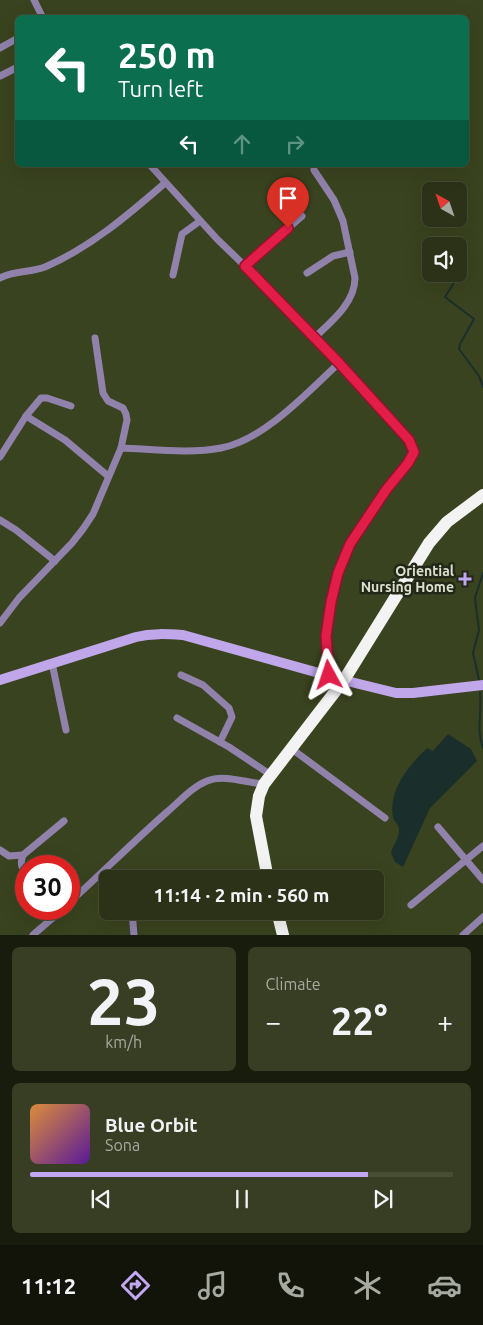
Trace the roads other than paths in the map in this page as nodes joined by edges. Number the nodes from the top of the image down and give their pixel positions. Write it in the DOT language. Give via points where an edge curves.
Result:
graph roads {
  1 [pos="34,0"];
  2 [pos="42,15"];
  3 [pos="15,40"];
  4 [pos="0,48"];
  5 [pos="15,68"];
  6 [pos="0,76"];
  7 [pos="152,167"];
  8 [pos="314,170"];
  9 [pos="165,183"];
  10 [pos="302,216"];
  11 [pos="200,221"];
  12 [pos="350,252"];
  13 [pos="245,266"];
  14 [pos="307,272"];
  15 [pos="174,275"];
  16 [pos="0,278"];
  17 [pos="94,338"];
  18 [pos="314,338"];
  19 [pos="339,363"];
  20 [pos="71,406"];
  21 [pos="26,416"];
  22 [pos="121,448"];
  23 [pos="0,458"];
  24 [pos="108,476"];
  25 [pos="483,495"];
  26 [pos="483,503"];
  27 [pos="0,520"];
  28 [pos="54,561"];
  29 [pos="0,622"];
  30 [pos="52,663"];
  31 [pos="181,675"];
  32 [pos="329,675"];
  33 [pos="0,680"];
  34 [pos="348,681"];
  35 [pos="483,685"];
  36 [pos="177,718"];
  37 [pos="66,730"];
  38 [pos="220,742"];
  39 [pos="296,752"];
  40 [pos="267,780"];
  41 [pos="385,818"];
  42 [pos="64,821"];
  43 [pos="438,827"];
  44 [pos="483,846"];
  45 [pos="0,850"];
  46 [pos="23,855"];
  47 [pos="15,856"];
  48 [pos="466,860"];
  49 [pos="106,870"];
  50 [pos="266,870"];
  51 [pos="274,870"];
  52 [pos="99,876"];
  53 [pos="483,880"];
  54 [pos="80,893"];
  55 [pos="411,905"];
  56 [pos="483,917"];
  57 [pos="50,920"];
  58 [pos="133,920"];
  59 [pos="279,920"];
  60 [pos="286,920"];
  61 [pos="33,935"];
  62 [pos="134,935"];
  63 [pos="283,935"];
  64 [pos="290,935"];
  65 [pos="463,935"];
  1 -- 2 [label="street"];
  3 -- 4 [label="street"];
  5 -- 6 [label="street"];
  7 -- 9 [label="street"];
  8 -- 12 [label="street" via="337,207"];
  9 -- 11 [label="street"];
  9 -- 16 [label="street" via="116,224 71,254 43,268 14,272"];
  10 -- 13 [label="street"];
  11 -- 13 [label="street"];
  11 -- 15 [label="street" via="182,234"];
  12 -- 14 [label="street" via="333,256"];
  12 -- 18 [label="street" via="355,278 353,294"];
  13 -- 18 [label="street"];
  17 -- 22 [label="street" via="103,393 108,401 122,408 126,414"];
  18 -- 19 [label="street"];
  19 -- 22 [label="street" via="287,411 262,430 240,441 222,448 202,450"];
  19 -- 32 [label="street" via="409,440 414,452 350,544 338,573 326,636"];
  20 -- 21 [label="street" via="41,398"];
  21 -- 23 [label="street"];
  21 -- 24 [label="street" via="65,440"];
  22 -- 24 [label="street"];
  24 -- 28 [label="street" via="93,514"];
  25 -- 34 [label="highway" via="447,522 430,543"];
  26 -- 34 [label="highway" via="441,538 384,631"];
  27 -- 28 [label="street"];
  28 -- 29 [label="street"];
  30 -- 32 [label="street" via="136,637 166,634 184,635"];
  30 -- 33 [label="street"];
  30 -- 37 [label="street"];
  31 -- 38 [label="street" via="203,685 232,713"];
  32 -- 34 [label="street"];
  34 -- 35 [label="street" via="396,693"];
  34 -- 39 [label="highway" via="332,708"];
  34 -- 40 [label="highway"];
  36 -- 38 [label="street"];
  38 -- 40 [label="street" via="240,754"];
  39 -- 41 [label="street"];
  39 -- 51 [label="highway" via="275,779 265,803 264,824"];
  40 -- 49 [label="street" via="216,779 192,789"];
  40 -- 50 [label="highway" via="259,796 256,816"];
  42 -- 46 [label="street"];
  43 -- 48 [label="street"];
  44 -- 48 [label="street"];
  45 -- 47 [label="street"];
  48 -- 53 [label="street"];
  48 -- 55 [label="street"];
  52 -- 54 [label="street"];
  56 -- 65 [label="street"];
  57 -- 61 [label="street"];
  58 -- 62 [label="street"];
  59 -- 63 [label="highway"];
  60 -- 64 [label="highway"];
}
